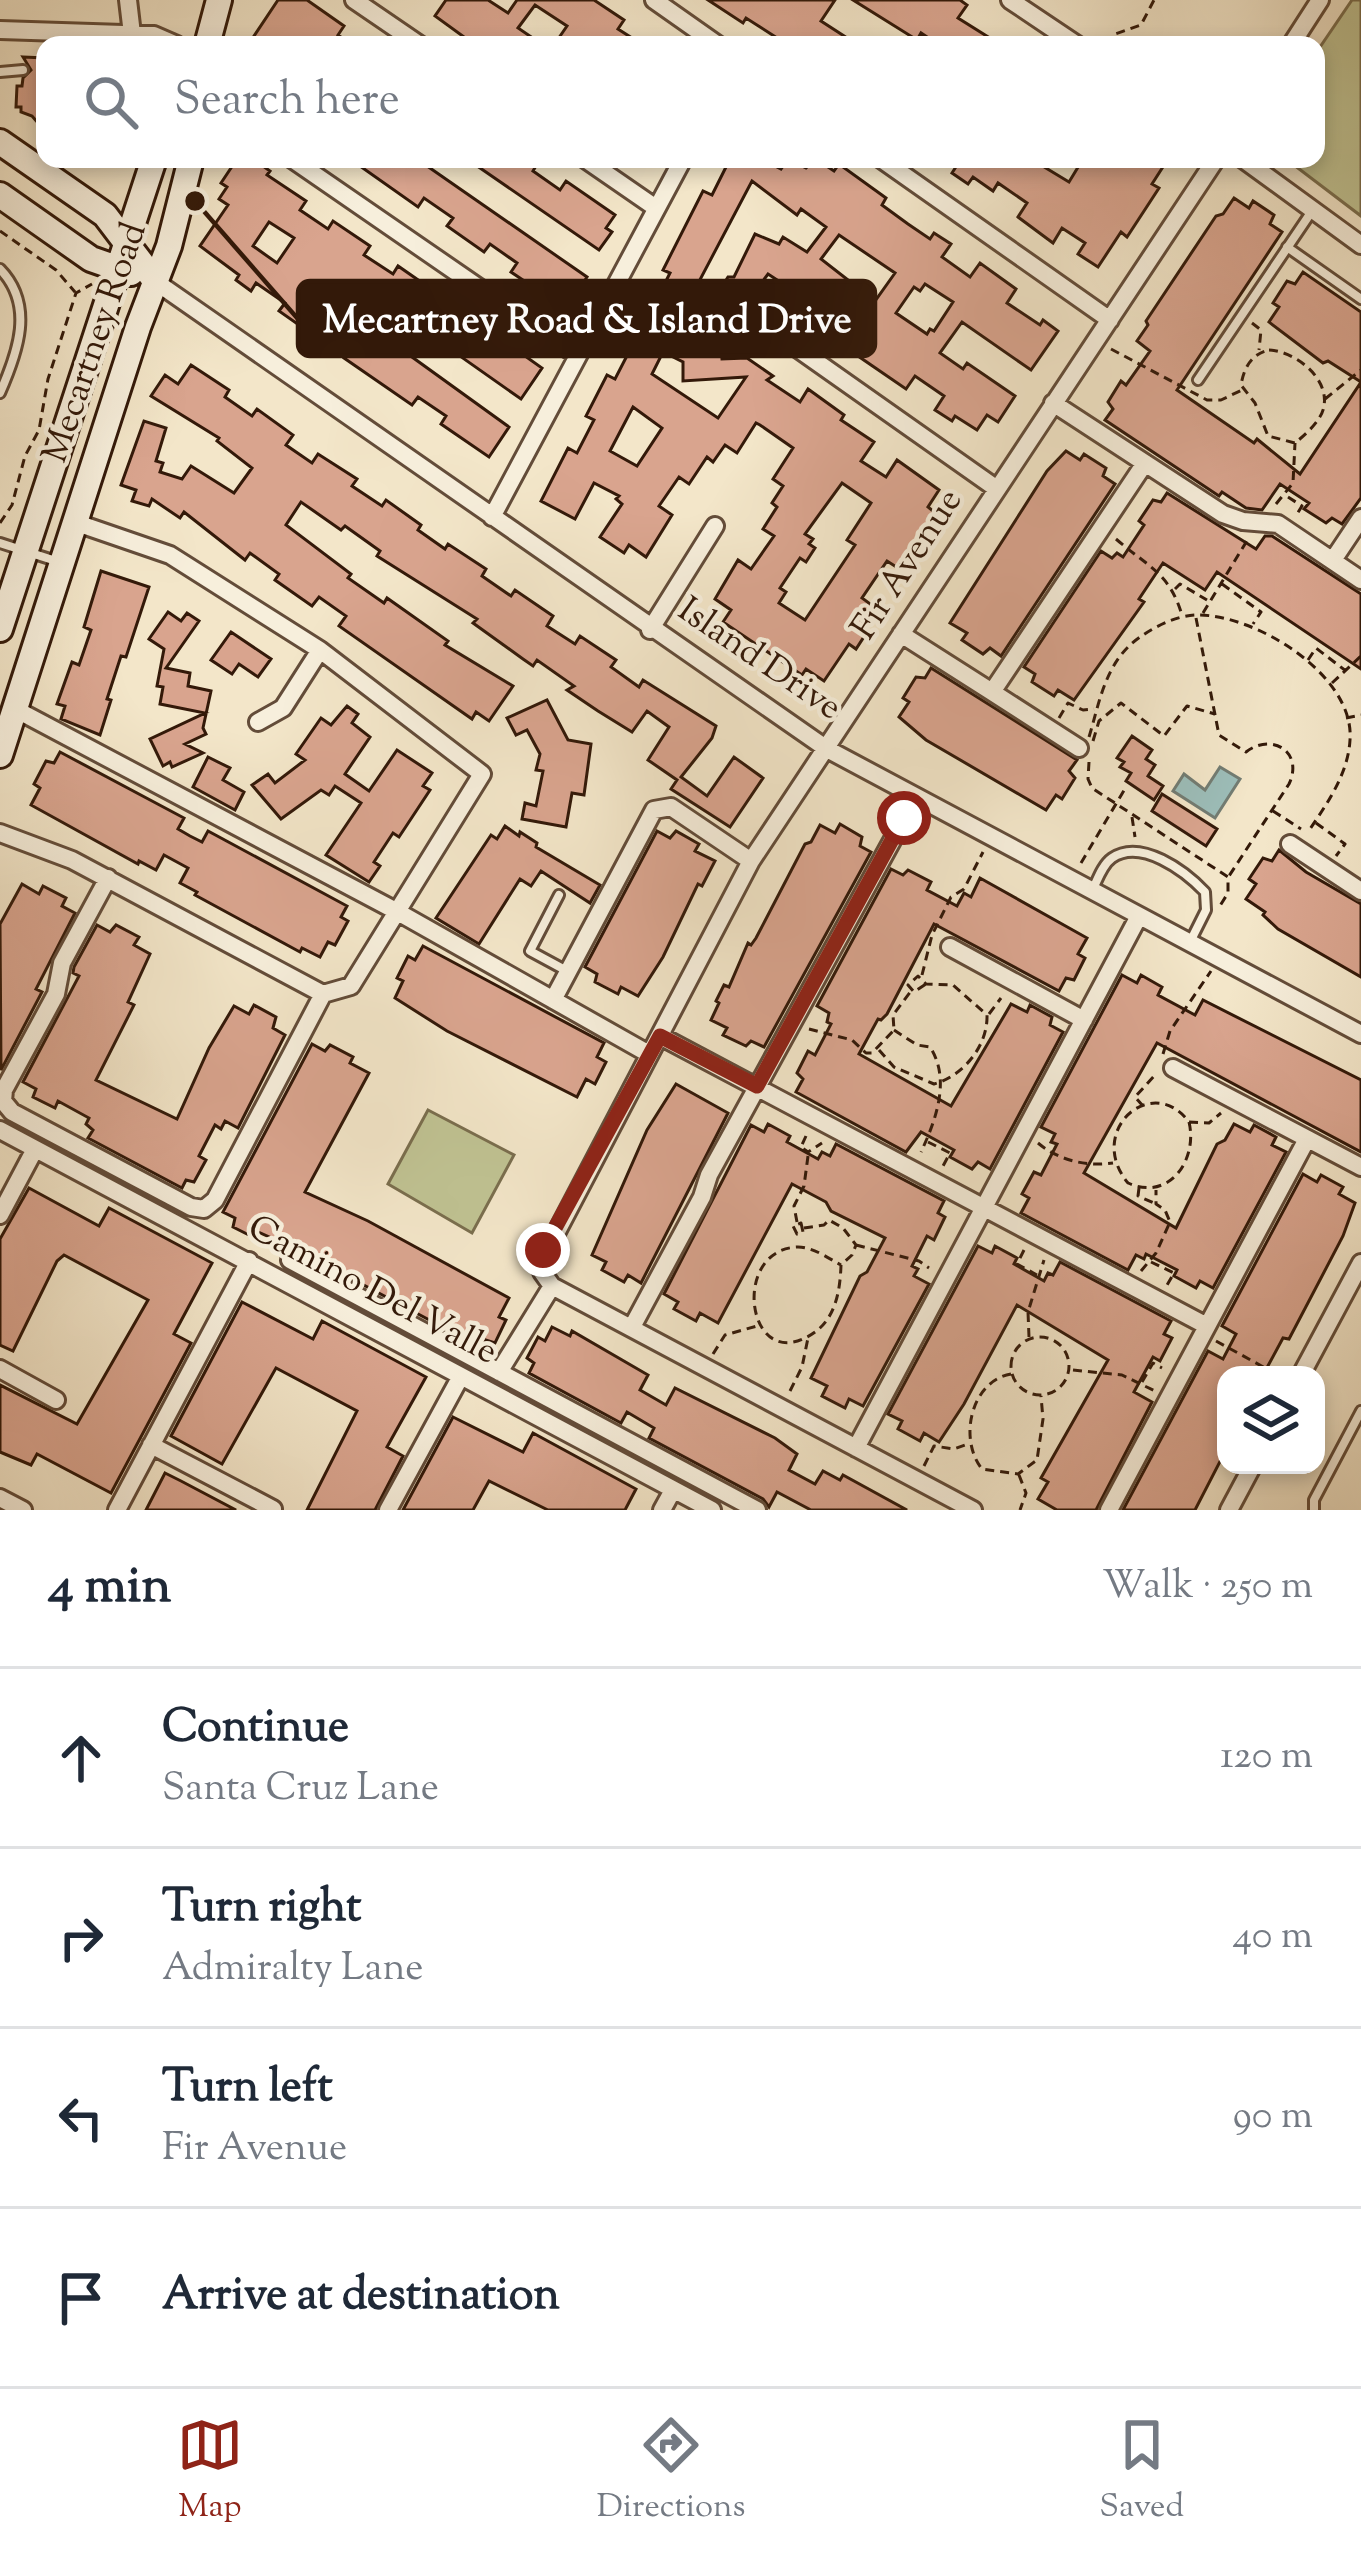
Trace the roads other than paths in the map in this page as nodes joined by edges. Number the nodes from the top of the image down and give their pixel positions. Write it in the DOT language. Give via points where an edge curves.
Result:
graph roads {
  1 [pos="128,0"];
  2 [pos="220,0"];
  3 [pos="354,0"];
  4 [pos="654,0"];
  5 [pos="1010,0"];
  6 [pos="1320,0"];
  7 [pos="1039,8"];
  8 [pos="0,30"];
  9 [pos="132,34"];
  10 [pos="156,36"];
  11 [pos="210,36"];
  12 [pos="406,36"];
  13 [pos="705,36"];
  14 [pos="1068,36"];
  15 [pos="1297,36"];
  16 [pos="23,70"];
  17 [pos="0,72"];
  18 [pos="0,142"];
  19 [pos="36,167"];
  20 [pos="38,168"];
  21 [pos="151,168"];
  22 [pos="189,168"];
  23 [pos="305,168"];
  24 [pos="598,168"];
  25 [pos="678,168"];
  26 [pos="894,168"];
  27 [pos="1210,168"];
  28 [pos="1255,168"];
  29 [pos="0,195"];
  30 [pos="656,208"];
  31 [pos="1312,210"];
  32 [pos="127,242"];
  33 [pos="1361,245"];
  34 [pos="1286,247"];
  35 [pos="0,269"];
  36 [pos="118,269"];
  37 [pos="156,282"];
  38 [pos="1361,299"];
  39 [pos="1110,320"];
  40 [pos="794,346"];
  41 [pos="578,356"];
  42 [pos="1198,380"];
  43 [pos="0,393"];
  44 [pos="1053,403"];
  45 [pos="1145,463"];
  46 [pos="998,489"];
  47 [pos="492,517"];
  48 [pos="1361,518"];
  49 [pos="74,523"];
  50 [pos="715,526"];
  51 [pos="0,544"];
  52 [pos="26,551"];
  53 [pos="1333,560"];
  54 [pos="63,562"];
  55 [pos="1361,580"];
  56 [pos="0,629"];
  57 [pos="650,630"];
  58 [pos="901,634"];
  59 [pos="320,650"];
  60 [pos="992,692"];
  61 [pos="15,709"];
  62 [pos="259,722"];
  63 [pos="827,749"];
  64 [pos="1086,750"];
  65 [pos="0,754"];
  66 [pos="916,797"];
  67 [pos="0,833"];
  68 [pos="1290,844"];
  69 [pos="751,861"];
  70 [pos="108,878"];
  71 [pos="1092,891"];
  72 [pos="1361,891"];
  73 [pos="560,895"];
  74 [pos="396,911"];
  75 [pos="1139,916"];
  76 [pos="1193,945"];
  77 [pos="950,947"];
  78 [pos="568,972"];
  79 [pos="323,994"];
  80 [pos="554,1000"];
  81 [pos="1084,1020"];
  82 [pos="1361,1034"];
  83 [pos="660,1036"];
  84 [pos="650,1054"];
  85 [pos="1173,1068"];
  86 [pos="757,1086"];
  87 [pos="3,1101"];
  88 [pos="0,1130"];
  89 [pos="1307,1139"];
  90 [pos="35,1149"];
  91 [pos="1361,1167"];
  92 [pos="983,1208"];
  93 [pos="0,1215"];
  94 [pos="290,1260"];
  95 [pos="249,1262"];
  96 [pos="1361,1263"];
  97 [pos="547,1279"];
  98 [pos="632,1327"];
  99 [pos="1205,1330"];
  100 [pos="1306,1366"];
  101 [pos="0,1370"];
  102 [pos="499,1372"];
  103 [pos="461,1376"];
  104 [pos="56,1400"];
  105 [pos="1361,1411"];
  106 [pos="152,1445"];
  107 [pos="856,1448"];
  108 [pos="1248,1474"];
  109 [pos="673,1490"];
  110 [pos="0,1498"];
  111 [pos="274,1509"];
  112 [pos="23,1510"];
  113 [pos="117,1510"];
  114 [pos="388,1510"];
  115 [pos="662,1510"];
  116 [pos="712,1510"];
  117 [pos="757,1510"];
  118 [pos="973,1510"];
  119 [pos="1109,1510"];
  120 [pos="1229,1510"];
  121 [pos="1314,1510"];
  1 -- 9 [label="street"];
  2 -- 11 [label="main road"];
  3 -- 12 [label="street"];
  4 -- 13 [label="street"];
  5 -- 7 [label="street"];
  6 -- 15 [label="street"];
  7 -- 14 [label="street"];
  8 -- 9 [label="street"];
  9 -- 10 [label="street"];
  16 -- 17 [label="lane"];
  18 -- 19 [label="main road, Island Drive"];
  20 -- 32 [label="main road, Island Drive" via="105,214"];
  21 -- 32 [label="main road, Mecartney Road"];
  22 -- 37 [label="main road, Mecartney Road"];
  23 -- 41 [label="street"];
  24 -- 30 [label="street"];
  25 -- 30 [label="street"];
  26 -- 39 [label="street"];
  27 -- 39 [label="street, Fir Avenue"];
  28 -- 31 [label="street"];
  29 -- 36 [label="main road, Island Drive"];
  30 -- 41 [label="street"];
  31 -- 33 [label="street"];
  31 -- 34 [label="lane"];
  32 -- 36 [label="main road, Mecartney Road"];
  32 -- 37 [label="main road, Island Drive"];
  34 -- 38 [label="lane"];
  34 -- 42 [label="lane"];
  35 -- 43 [label="lane" via="22,316"];
  36 -- 37 [label="main road, Island Drive"];
  36 -- 52 [label="main road, Mecartney Road"];
  37 -- 47 [label="street, Island Drive"];
  37 -- 49 [label="main road, Mecartney Road"];
  39 -- 44 [label="street, Fir Avenue"];
  40 -- 46 [label="street"];
  41 -- 47 [label="street"];
  44 -- 45 [label="street"];
  44 -- 46 [label="street, Fir Avenue"];
  45 -- 53 [label="street" via="1223,514 1278,524"];
  45 -- 60 [label="street"];
  46 -- 58 [label="street, Fir Avenue"];
  47 -- 57 [label="street, Island Drive"];
  48 -- 53 [label="street"];
  49 -- 54 [label="main road, Mecartney Road"];
  49 -- 59 [label="street" via="170,555"];
  50 -- 57 [label="street"];
  51 -- 52 [label="lane"];
  52 -- 54 [label="lane"];
  52 -- 56 [label="main road, Mecartney Road"];
  53 -- 55 [label="street"];
  54 -- 61 [label="main road, Mecartney Road"];
  57 -- 63 [label="street, Island Drive"];
  58 -- 60 [label="street"];
  58 -- 63 [label="street, Fir Avenue"];
  59 -- 62 [label="street" via="283,708"];
  59 -- 74 [label="street" via="482,774"];
  60 -- 64 [label="street"];
  61 -- 65 [label="main road, Mecartney Road"];
  61 -- 74 [label="street"];
  63 -- 66 [label="street, Island Drive"];
  63 -- 69 [label="street, Fir Avenue"];
  66 -- 71 [label="street, Island Drive"];
  66 -- 86 [label="street"];
  67 -- 70 [label="street"];
  68 -- 72 [label="street"];
  69 -- 78 [label="street" via="671,807 654,810"];
  69 -- 83 [label="street, Fir Avenue"];
  70 -- 79 [label="street"];
  70 -- 87 [label="street"];
  71 -- 75 [label="street, Island Drive"];
  71 -- 76 [label="lane" via="1110,859 1149,854 1205,892"];
  73 -- 78 [label="lane" via="530,951"];
  74 -- 79 [label="street" via="351,986"];
  74 -- 80 [label="street"];
  75 -- 76 [label="street, Island Drive"];
  75 -- 81 [label="street"];
  76 -- 82 [label="street, Island Drive"];
  77 -- 81 [label="street"];
  78 -- 80 [label="street"];
  79 -- 87 [label="street" via="204,1209"];
  80 -- 84 [label="street"];
  81 -- 92 [label="street"];
  83 -- 84 [label="street, Fir Avenue"];
  83 -- 86 [label="street"];
  84 -- 97 [label="street, Fir Avenue" via="543,1250"];
  85 -- 89 [label="street"];
  86 -- 92 [label="street"];
  86 -- 98 [label="street"];
  88 -- 90 [label="street, Camino Del Valle"];
  89 -- 91 [label="street"];
  89 -- 99 [label="street"];
  90 -- 93 [label="street"];
  90 -- 95 [label="street, Camino Del Valle"];
  92 -- 99 [label="street"];
  92 -- 107 [label="street"];
  94 -- 102 [label="street"];
  95 -- 103 [label="street, Camino Del Valle"];
  95 -- 106 [label="street"];
  96 -- 100 [label="street"];
  97 -- 98 [label="street"];
  97 -- 102 [label="street, Fir Avenue"];
  98 -- 107 [label="street"];
  99 -- 119 [label="street"];
  101 -- 104 [label="street"];
  102 -- 117 [label="street"];
  103 -- 109 [label="street, Camino Del Valle"];
  103 -- 114 [label="street"];
  105 -- 121 [label="lane"];
  106 -- 111 [label="street"];
  106 -- 113 [label="street"];
  107 -- 118 [label="street"];
  108 -- 120 [label="street"];
  109 -- 115 [label="street"];
  109 -- 116 [label="street, Camino Del Valle"];
  110 -- 112 [label="street"];
}
